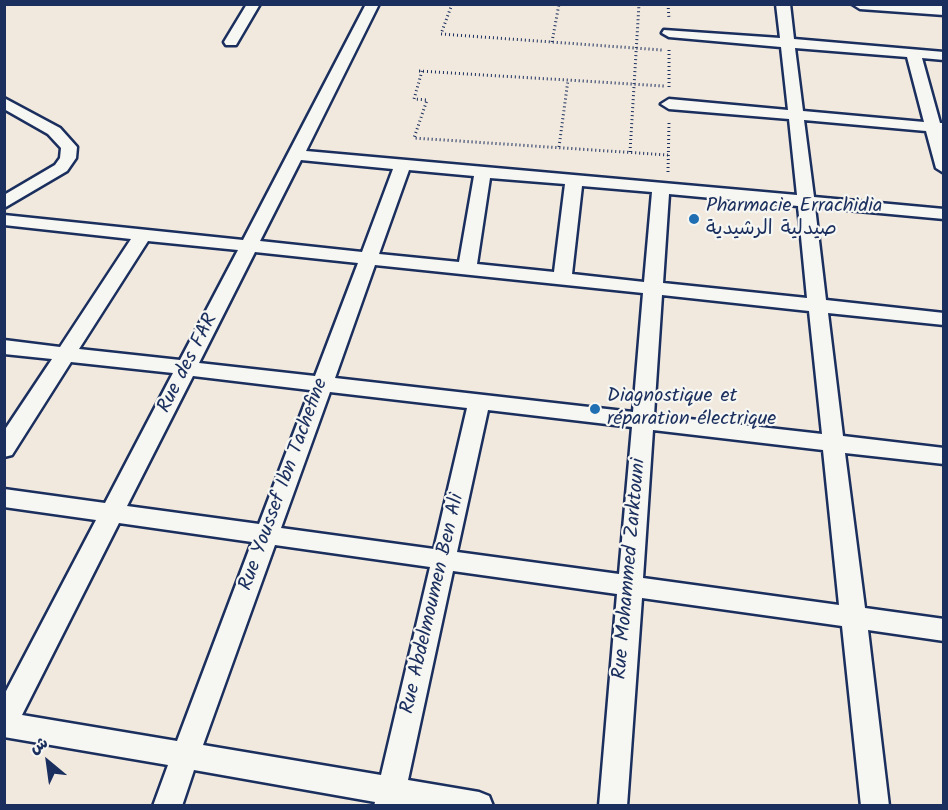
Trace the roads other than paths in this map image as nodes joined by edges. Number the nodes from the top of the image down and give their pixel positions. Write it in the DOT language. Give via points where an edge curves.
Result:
graph roads {
  1 [pos="254,4"];
  2 [pos="373,4"];
  3 [pos="783,4"];
  4 [pos="860,4"];
  5 [pos="944,10"];
  6 [pos="669,33"];
  7 [pos="231,42"];
  8 [pos="788,43"];
  9 [pos="914,53"];
  10 [pos="944,56"];
  11 [pos="4,102"];
  12 [pos="669,104"];
  13 [pos="796,115"];
  14 [pos="938,127"];
  15 [pos="296,155"];
  16 [pos="403,165"];
  17 [pos="944,168"];
  18 [pos="483,172"];
  19 [pos="574,181"];
  20 [pos="661,189"];
  21 [pos="806,202"];
  22 [pos="944,214"];
  23 [pos="6,218"];
  24 [pos="143,234"];
  25 [pos="249,246"];
  26 [pos="368,258"];
  27 [pos="467,269"];
  28 [pos="562,279"];
  29 [pos="653,289"];
  30 [pos="818,306"];
  31 [pos="944,319"];
  32 [pos="4,347"];
  33 [pos="66,354"];
  34 [pos="187,368"];
  35 [pos="322,384"];
  36 [pos="479,402"];
  37 [pos="643,421"];
  38 [pos="834,444"];
  39 [pos="4,449"];
  40 [pos="944,456"];
  41 [pos="4,498"];
  42 [pos="112,513"];
  43 [pos="266,535"];
  44 [pos="444,560"];
  45 [pos="630,586"];
  46 [pos="854,617"];
  47 [pos="944,630"];
  48 [pos="4,724"];
  49 [pos="185,755"];
  50 [pos="390,798"];
  51 [pos="166,806"];
  52 [pos="479,806"];
  53 [pos="613,806"];
  54 [pos="875,806"];
  1 -- 7 [label="street"];
  2 -- 15 [label="street, Rue des FAR"];
  3 -- 8 [label="street"];
  4 -- 5 [label="street"];
  6 -- 8 [label="street"];
  8 -- 9 [label="street"];
  8 -- 13 [label="street"];
  9 -- 10 [label="street"];
  9 -- 14 [label="street"];
  11 -- 23 [label="street" via="54,131 69,147 61,168"];
  12 -- 13 [label="street"];
  13 -- 14 [label="street"];
  13 -- 21 [label="street"];
  14 -- 17 [label="street"];
  15 -- 16 [label="street"];
  15 -- 25 [label="street, Rue des FAR"];
  16 -- 18 [label="street"];
  16 -- 26 [label="street, Rue Youssef Ibn Tachefine"];
  18 -- 19 [label="street"];
  18 -- 27 [label="street"];
  19 -- 20 [label="street"];
  19 -- 28 [label="street"];
  20 -- 21 [label="street"];
  20 -- 29 [label="street, Rue Mohammed Zarktouni"];
  21 -- 22 [label="street"];
  21 -- 30 [label="street"];
  23 -- 24 [label="street"];
  24 -- 25 [label="street"];
  24 -- 33 [label="street"];
  25 -- 26 [label="street"];
  25 -- 34 [label="street, Rue des FAR"];
  26 -- 27 [label="street"];
  26 -- 35 [label="street, Rue Youssef Ibn Tachefine"];
  27 -- 28 [label="street"];
  28 -- 29 [label="street"];
  29 -- 30 [label="street"];
  29 -- 37 [label="street, Rue Mohammed Zarktouni"];
  30 -- 31 [label="street"];
  30 -- 38 [label="street"];
  32 -- 33 [label="street"];
  33 -- 34 [label="street"];
  33 -- 39 [label="street"];
  34 -- 35 [label="street"];
  34 -- 42 [label="street, Rue des FAR"];
  35 -- 36 [label="street"];
  35 -- 43 [label="street, Rue Youssef Ibn Tachefine"];
  36 -- 37 [label="street"];
  36 -- 44 [label="street, Rue Abdelmoumen Ben Ali"];
  37 -- 38 [label="street"];
  37 -- 45 [label="street, Rue Mohammed Zarktouni"];
  38 -- 40 [label="street"];
  38 -- 46 [label="street"];
  41 -- 42 [label="street"];
  42 -- 43 [label="street"];
  42 -- 48 [label="street, Rue des FAR"];
  43 -- 44 [label="street"];
  43 -- 49 [label="street, Rue Youssef Ibn Tachefine"];
  44 -- 45 [label="street"];
  44 -- 50 [label="street, Rue Abdelmoumen Ben Ali"];
  45 -- 46 [label="street"];
  45 -- 53 [label="street, Rue Mohammed Zarktouni"];
  46 -- 47 [label="street"];
  46 -- 54 [label="street"];
  48 -- 49 [label="street"];
  49 -- 50 [label="street"];
  49 -- 51 [label="street, Rue Youssef Ibn Tachefine"];
  50 -- 52 [label="street"];
}
